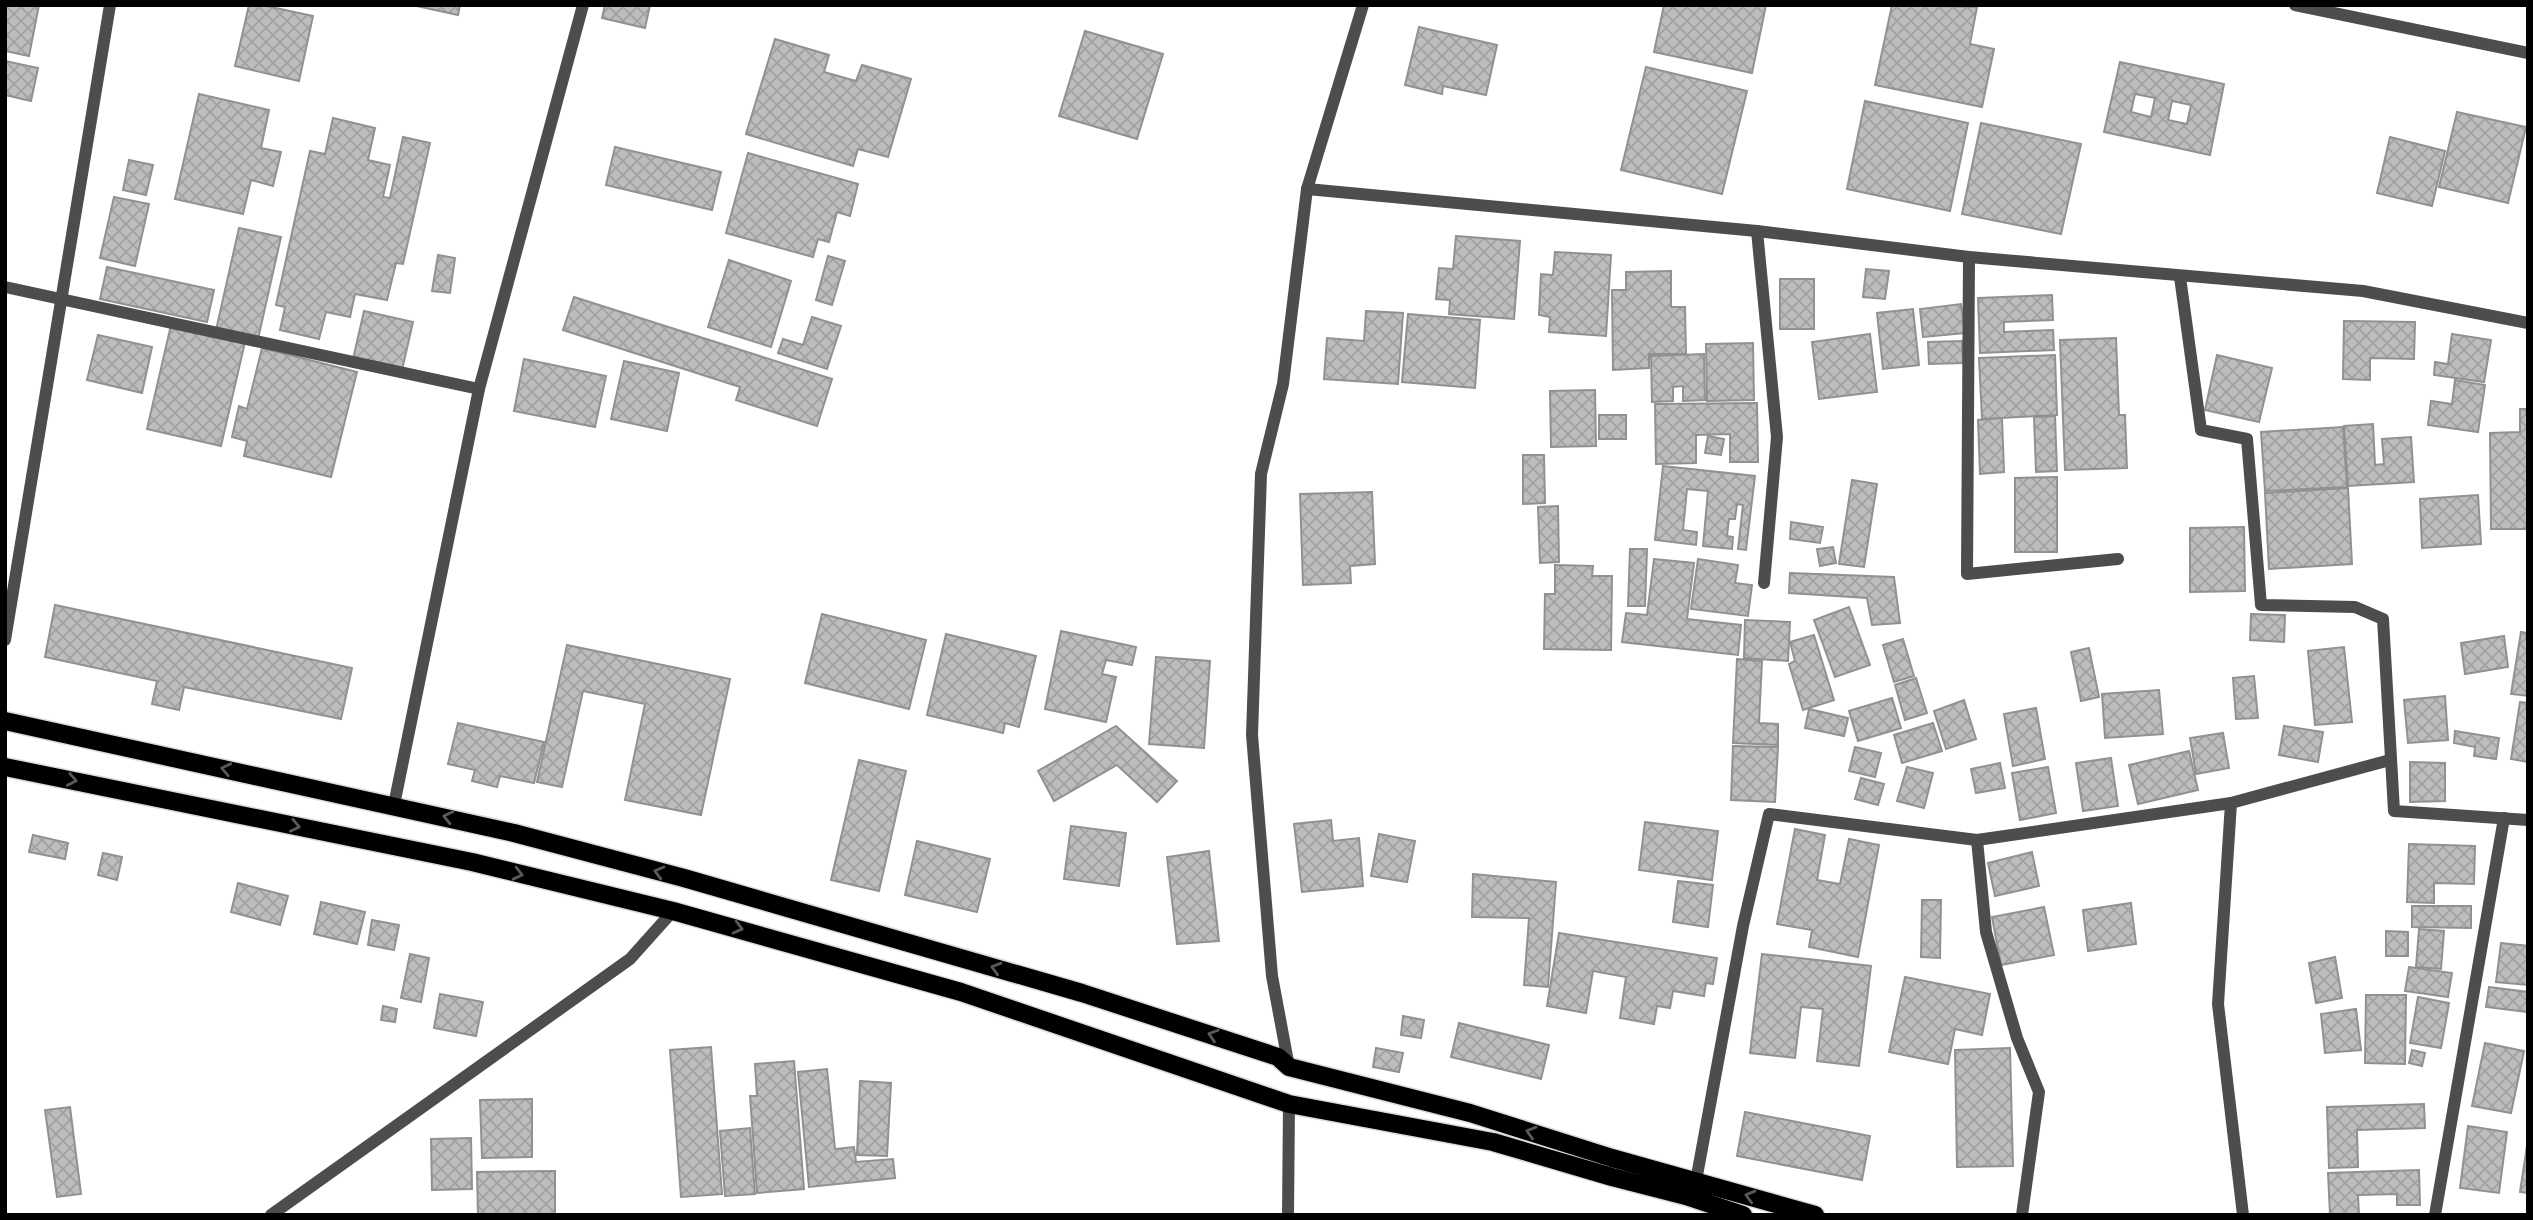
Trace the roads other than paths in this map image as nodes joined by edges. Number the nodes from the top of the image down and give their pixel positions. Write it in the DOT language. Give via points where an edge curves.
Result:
graph roads {
  1 [pos="110,5"];
  2 [pos="583,5"];
  3 [pos="1363,5"];
  4 [pos="2295,5"];
  5 [pos="2528,53"];
  6 [pos="1307,189"];
  7 [pos="1757,231"];
  8 [pos="1969,257"];
  9 [pos="2180,277"];
  10 [pos="5,287"];
  11 [pos="62,300"];
  12 [pos="2528,323"];
  13 [pos="479,389"];
  14 [pos="2118,559"];
  15 [pos="1764,583"];
  16 [pos="5,640"];
  17 [pos="5,721"];
  18 [pos="2390,760"];
  19 [pos="5,767"];
  20 [pos="2231,803"];
  21 [pos="394,805"];
  22 [pos="2504,818"];
  23 [pos="2528,820"];
  24 [pos="1977,840"];
  25 [pos="673,911"];
  26 [pos="1289,1067"];
  27 [pos="1289,1104"];
  28 [pos="1696,1181"];
  29 [pos="271,1215"];
  30 [pos="1288,1215"];
  31 [pos="1743,1215"];
  32 [pos="1815,1215"];
  33 [pos="2022,1215"];
  34 [pos="2243,1215"];
  35 [pos="2435,1215"];
  1 -- 11 [label="street"];
  2 -- 13 [label="street"];
  3 -- 6 [label="street"];
  4 -- 5 [label="street"];
  6 -- 7 [label="street"];
  6 -- 26 [label="street" via="1283,384 1261,474 1252,735 1272,976"];
  7 -- 8 [label="street"];
  7 -- 15 [label="street" via="1777,437"];
  8 -- 9 [label="street"];
  8 -- 14 [label="street" via="1967,575"];
  9 -- 12 [label="street" via="2363,291"];
  9 -- 18 [label="street" via="2201,430 2247,439 2261,604 2355,607 2383,619"];
  10 -- 11 [label="street"];
  11 -- 13 [label="street"];
  11 -- 16 [label="street"];
  13 -- 21 [label="street"];
  21 -- 17 [label="main road, one-way"];
  18 -- 20 [label="street"];
  18 -- 22 [label="street" via="2394,811"];
  19 -- 25 [label="main road, one-way" via="472,862"];
  20 -- 24 [label="street"];
  20 -- 34 [label="street" via="2218,1004"];
  26 -- 21 [label="main road, one-way" via="1278,1057 1082,993 684,878"];
  22 -- 23 [label="street"];
  22 -- 35 [label="street"];
  24 -- 28 [label="street" via="1769,814 1743,926"];
  24 -- 33 [label="street" via="1986,932 2017,1038 2039,1092"];
  25 -- 27 [label="main road, one-way" via="961,992"];
  25 -- 29 [label="street" via="630,959"];
  28 -- 26 [label="main road, one-way" via="1470,1113"];
  27 -- 30 [label="street"];
  27 -- 31 [label="main road" via="1493,1142"];
  32 -- 28 [label="main road, one-way"];
}
